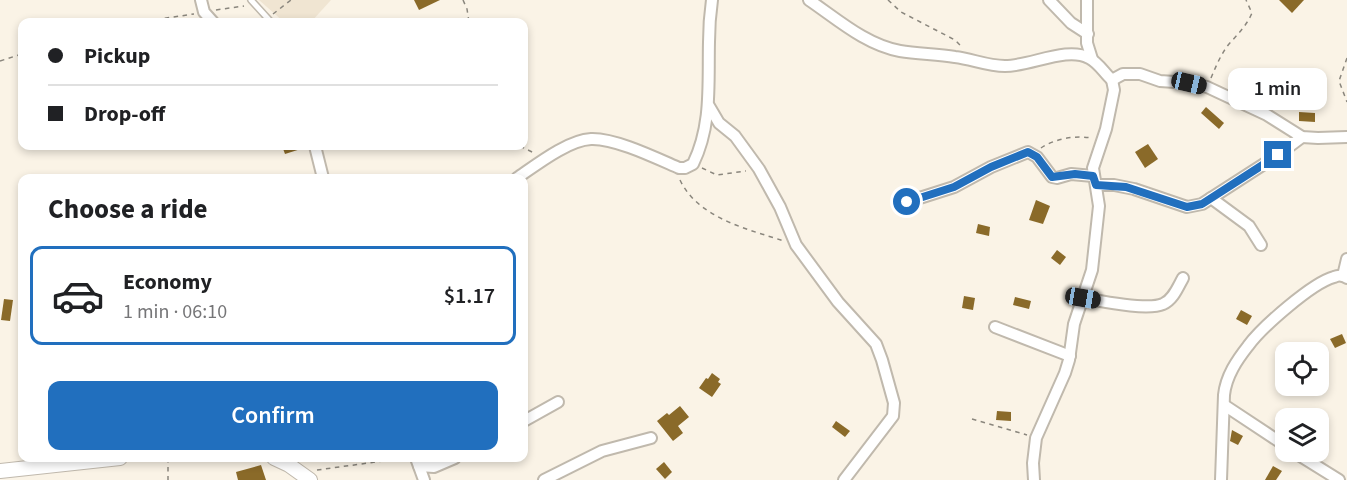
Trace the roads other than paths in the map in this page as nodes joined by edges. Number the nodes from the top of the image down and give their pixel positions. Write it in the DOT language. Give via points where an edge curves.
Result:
graph roads {
  1 [pos="201,0"];
  2 [pos="251,0"];
  3 [pos="711,0"];
  4 [pos="809,0"];
  5 [pos="1049,0"];
  6 [pos="1087,0"];
  7 [pos="209,18"];
  8 [pos="267,18"];
  9 [pos="1088,34"];
  10 [pos="1092,59"];
  11 [pos="1112,80"];
  12 [pos="709,106"];
  13 [pos="1302,137"];
  14 [pos="1347,137"];
  15 [pos="316,150"];
  16 [pos="322,174"];
  17 [pos="523,174"];
  18 [pos="1095,181"];
  19 [pos="1211,198"];
  20 [pos="907,202"];
  21 [pos="1261,245"];
  22 [pos="1347,259"];
  23 [pos="1345,277"];
  24 [pos="1183,278"];
  25 [pos="1083,298"];
  26 [pos="995,327"];
  27 [pos="1070,356"];
  28 [pos="558,402"];
  29 [pos="1224,405"];
  30 [pos="528,419"];
  31 [pos="651,438"];
  32 [pos="1275,439"];
  33 [pos="83,462"];
  34 [pos="281,462"];
  35 [pos="418,462"];
  36 [pos="446,462"];
  37 [pos="1310,462"];
  38 [pos="0,471"];
  39 [pos="305,476"];
  40 [pos="424,480"];
  41 [pos="544,480"];
  42 [pos="844,480"];
  43 [pos="1034,480"];
  44 [pos="1221,480"];
  45 [pos="1339,480"];
  1 -- 7 [label="street"];
  2 -- 8 [label="lane"];
  3 -- 12 [label="street"];
  4 -- 10 [label="street" via="857,33 899,51 1003,66 1069,54"];
  5 -- 9 [label="street"];
  6 -- 9 [label="street"];
  9 -- 10 [label="street"];
  10 -- 11 [label="street"];
  11 -- 13 [label="street" via="1123,74 1140,74 1160,81 1207,87 1267,115"];
  11 -- 18 [label="street" via="1114,90 1103,140 1094,161"];
  12 -- 17 [label="street" via="693,164 685,168 621,144 589,139 546,158"];
  12 -- 42 [label="street" via="759,169 796,245 838,302 876,344 894,403 892,416"];
  13 -- 14 [label="street"];
  13 -- 19 [label="street"];
  15 -- 16 [label="street"];
  18 -- 19 [label="street" via="1187,207"];
  18 -- 20 [label="street" via="1075,174 1052,177 1032,153 1022,153 954,187"];
  18 -- 25 [label="street" via="1098,229"];
  19 -- 21 [label="street" via="1249,226"];
  22 -- 23 [label="street"];
  23 -- 29 [label="street" via="1331,277 1320,283 1258,333 1230,374"];
  24 -- 25 [label="street" via="1169,300 1156,306"];
  25 -- 27 [label="street" via="1074,324"];
  26 -- 27 [label="street"];
  27 -- 43 [label="street" via="1036,438"];
  28 -- 30 [label="street"];
  29 -- 32 [label="street"];
  29 -- 44 [label="street"];
  31 -- 41 [label="street" via="602,451"];
  33 -- 38 [label="street"];
  34 -- 39 [label="street"];
  35 -- 36 [label="street" via="434,467"];
  35 -- 40 [label="street"];
  37 -- 45 [label="street"];
}
